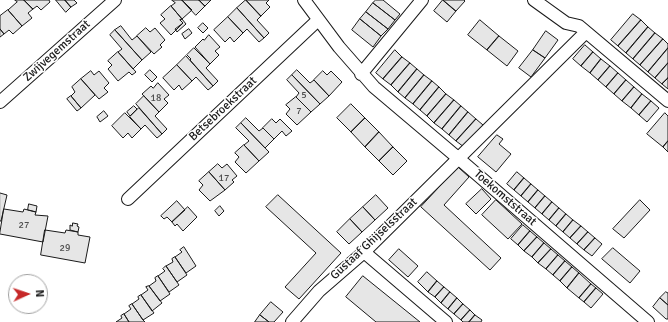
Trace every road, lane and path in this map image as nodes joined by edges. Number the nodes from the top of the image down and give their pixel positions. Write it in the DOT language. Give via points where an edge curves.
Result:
graph roads {
  1 [pos="114,0"];
  2 [pos="304,0"];
  3 [pos="422,0"];
  4 [pos="534,0"];
  5 [pos="318,20"];
  6 [pos="586,32"];
  7 [pos="361,74"];
  8 [pos="668,101"];
  9 [pos="0,102"];
  10 [pos="458,158"];
  11 [pos="128,199"];
  12 [pos="364,252"];
  13 [pos="292,322"];
  14 [pos="446,322"];
  15 [pos="648,322"];
  1 -- 9 [label="street, Zwijvegemstraat"];
  2 -- 5 [label="street, Toekomststraat"];
  3 -- 7 [label="street"];
  4 -- 6 [label="street" via="566,23 579,26"];
  5 -- 7 [label="street, Toekomststraat"];
  5 -- 11 [label="street, Betsebroekstraat"];
  6 -- 8 [label="street"];
  6 -- 10 [label="street, Gustaaf Ghijselsstraat"];
  7 -- 10 [label="street, Toekomststraat"];
  10 -- 12 [label="street, Gustaaf Ghijselsstraat"];
  10 -- 15 [label="street, Toekomststraat"];
  12 -- 13 [label="street, Gustaaf Ghijselsstraat" via="319,291"];
  12 -- 14 [label="street"];
}
